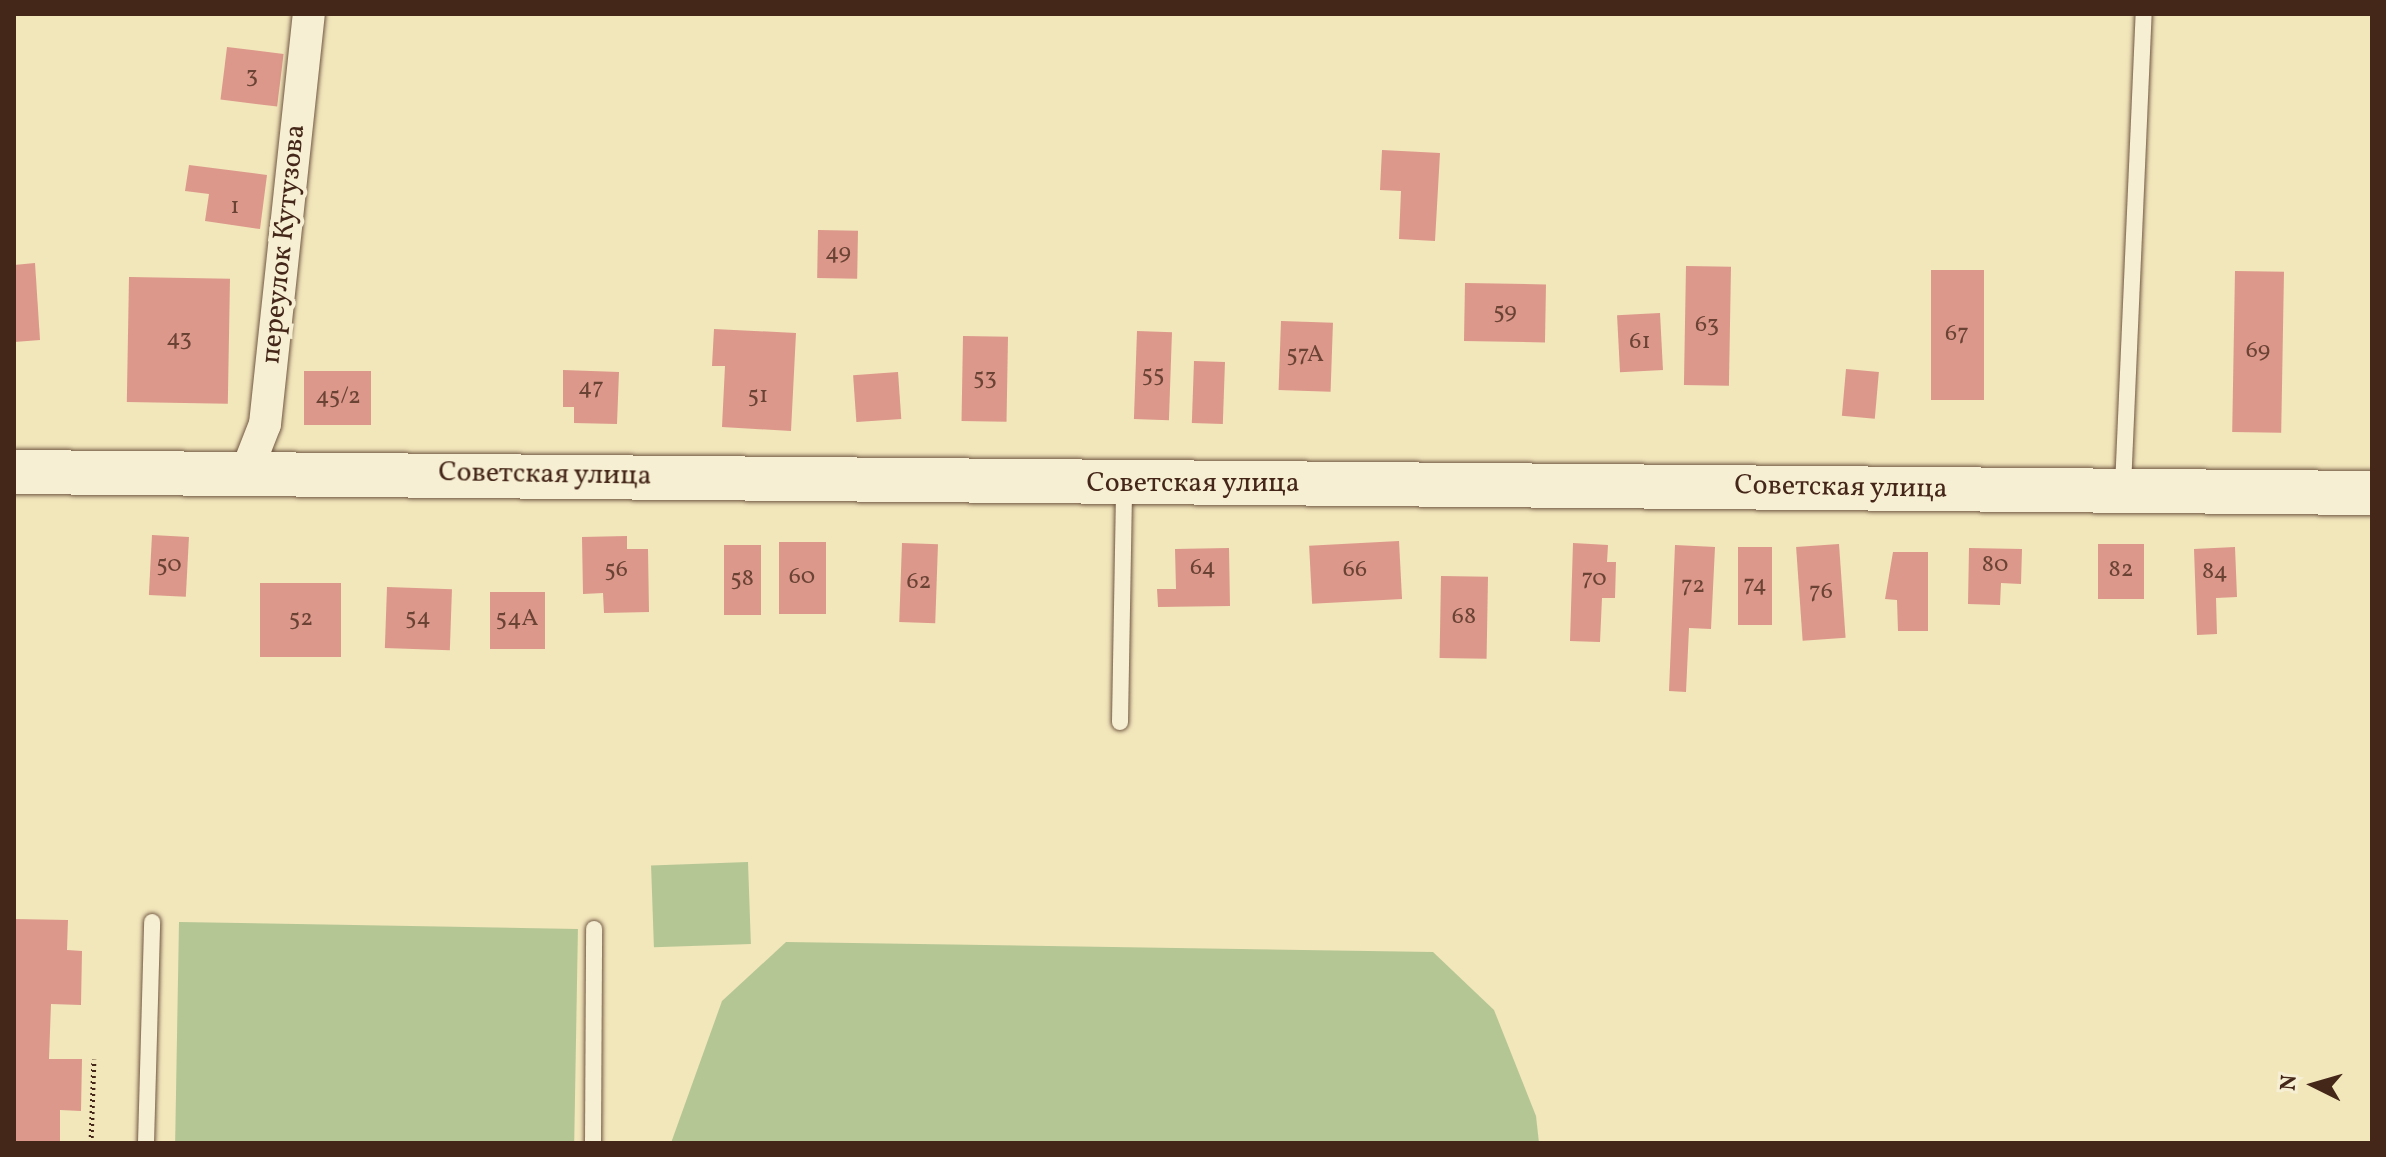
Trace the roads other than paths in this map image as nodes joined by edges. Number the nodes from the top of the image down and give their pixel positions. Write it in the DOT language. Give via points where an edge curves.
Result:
graph roads {
  1 [pos="309,14"];
  2 [pos="2144,14"];
  3 [pos="247,470"];
  4 [pos="14,472"];
  5 [pos="1124,484"];
  6 [pos="2123,493"];
  7 [pos="2372,493"];
  8 [pos="1120,722"];
  9 [pos="152,922"];
  10 [pos="594,929"];
  11 [pos="146,1143"];
  12 [pos="593,1143"];
  1 -- 3 [label="street, переулок Кутузова" via="265,424"];
  2 -- 6 [label="lane"];
  3 -- 4 [label="main road, Советская улица"];
  3 -- 5 [label="main road, Советская улица"];
  5 -- 6 [label="main road, Советская улица"];
  5 -- 8 [label="lane"];
  6 -- 7 [label="main road, Советская улица"];
  9 -- 11 [label="lane"];
  10 -- 12 [label="lane"];
}
